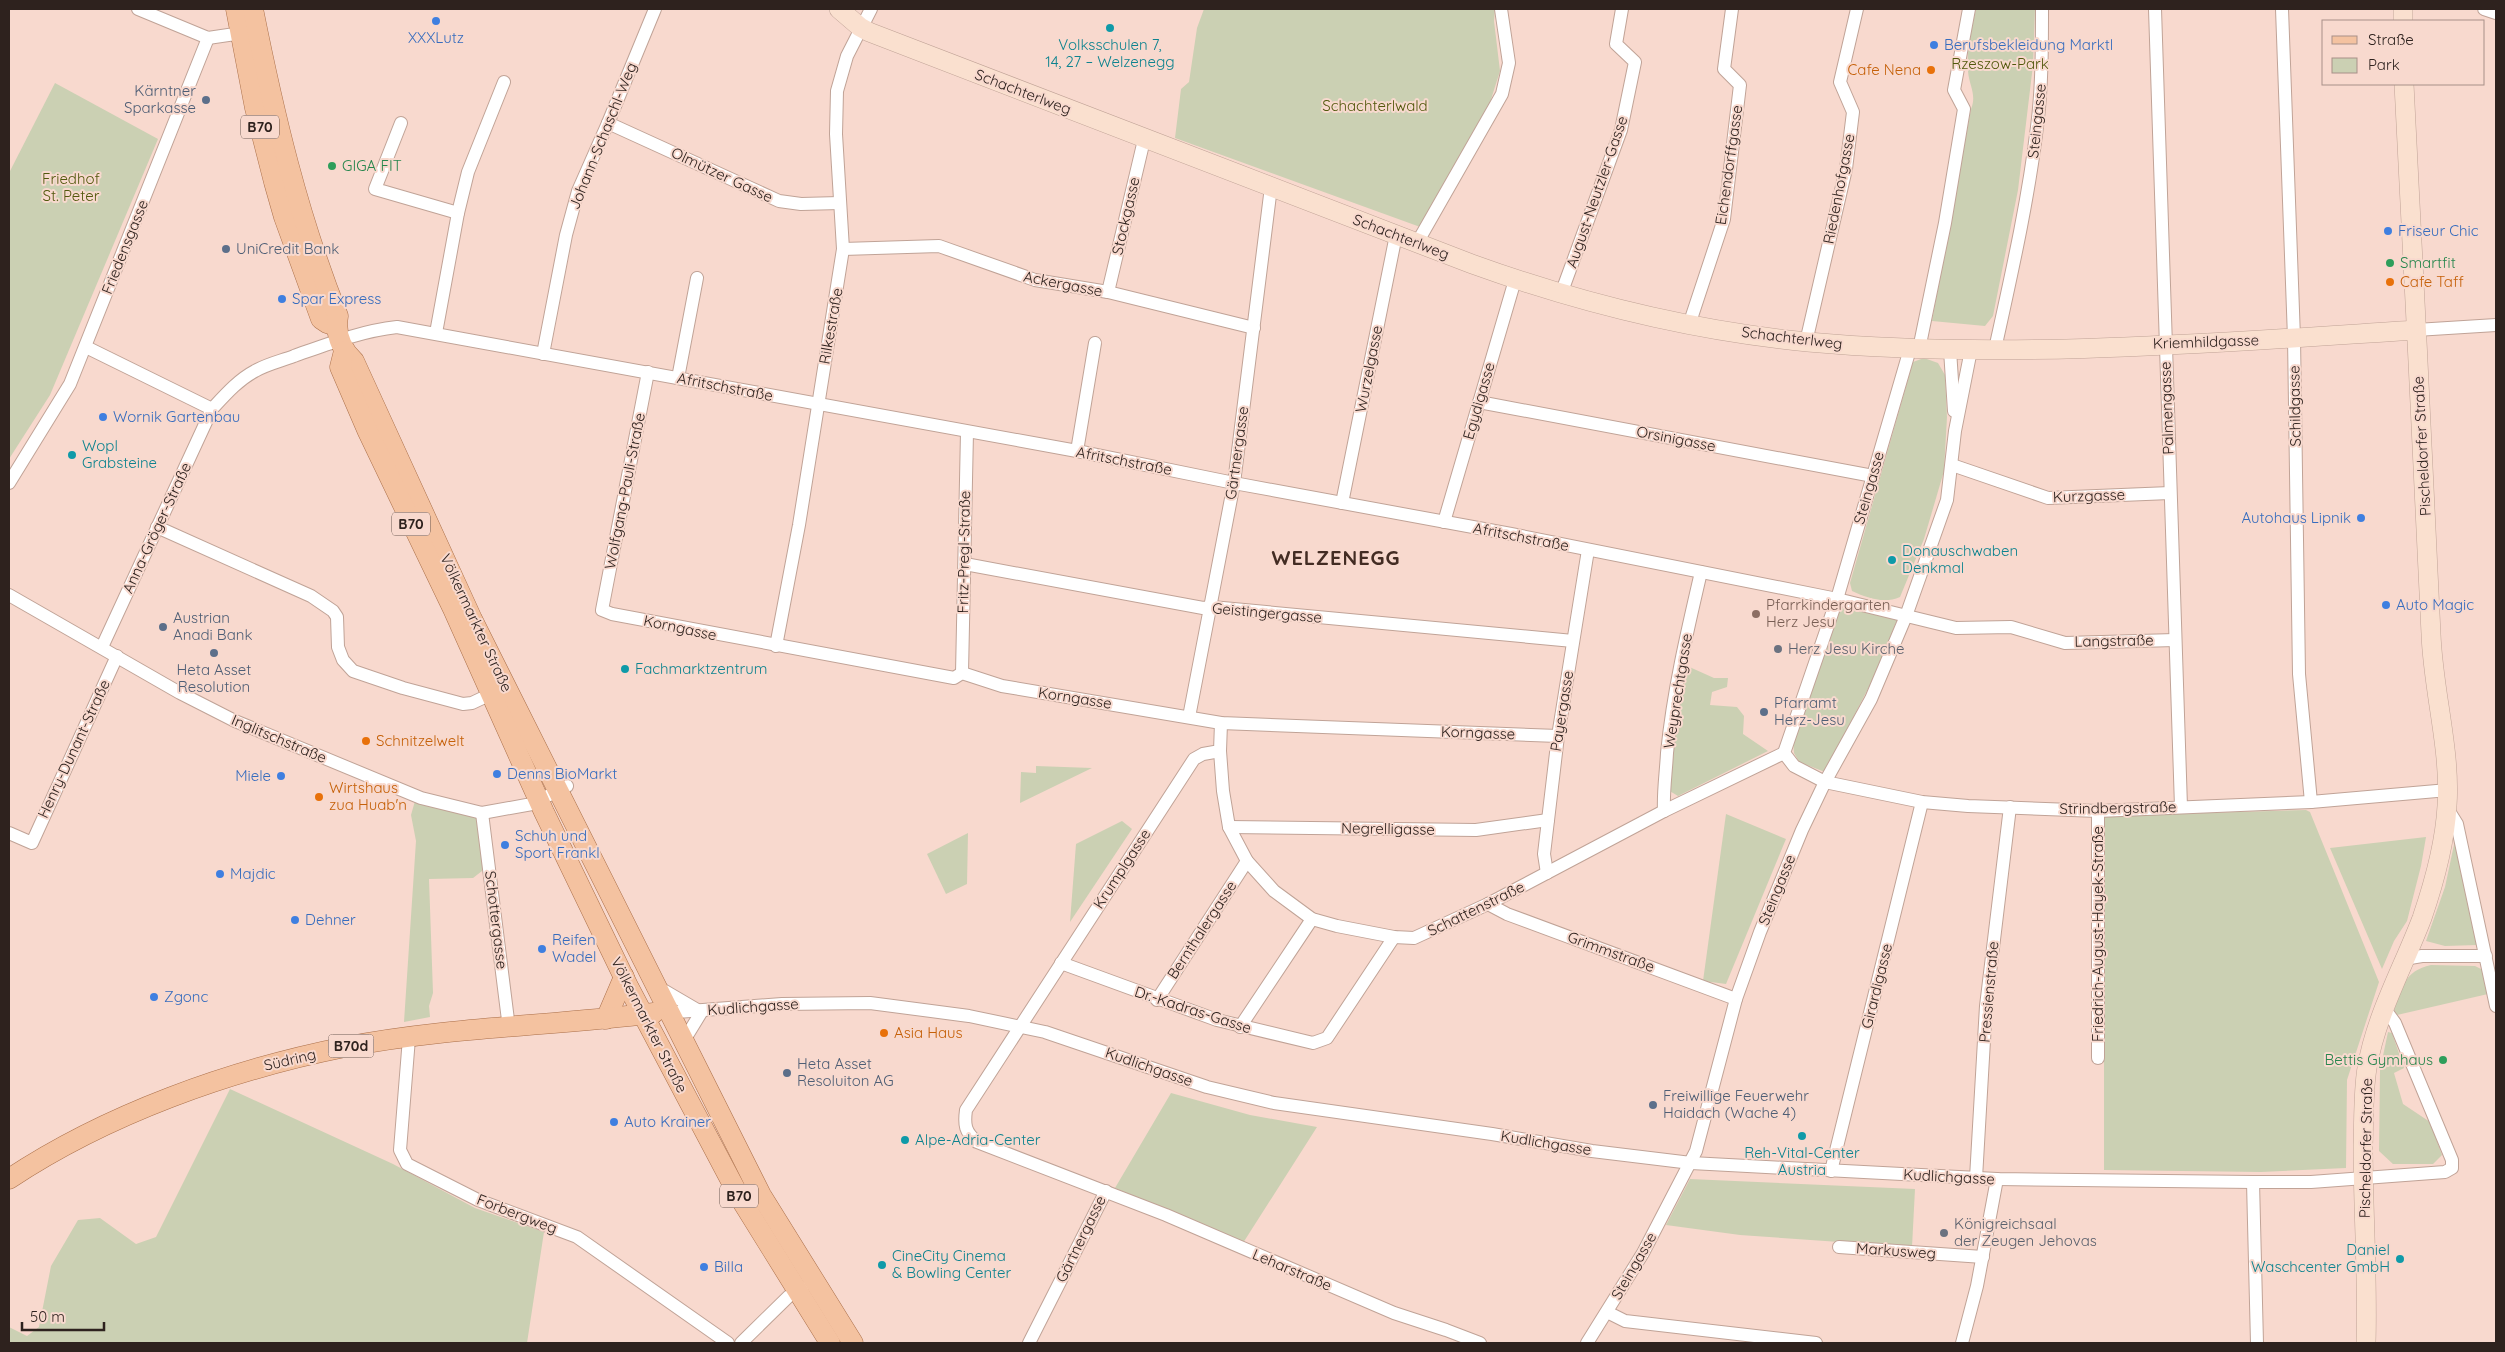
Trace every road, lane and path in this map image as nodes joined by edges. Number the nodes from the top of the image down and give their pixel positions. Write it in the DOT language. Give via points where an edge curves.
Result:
graph roads {
  1 [pos="138,9"];
  2 [pos="236,9"];
  3 [pos="253,9"];
  4 [pos="655,9"];
  5 [pos="839,9"];
  6 [pos="871,9"];
  7 [pos="1501,9"];
  8 [pos="1622,9"];
  9 [pos="1732,9"];
  10 [pos="1857,9"];
  11 [pos="1968,9"];
  12 [pos="2042,9"];
  13 [pos="2155,9"];
  14 [pos="2282,9"];
  15 [pos="2484,9"];
  16 [pos="2496,13"];
  17 [pos="860,27"];
  18 [pos="208,38"];
  19 [pos="243,44"];
  20 [pos="504,82"];
  21 [pos="2404,85"];
  22 [pos="401,123"];
  23 [pos="608,123"];
  24 [pos="1144,140"];
  25 [pos="283,180"];
  26 [pos="1272,187"];
  27 [pos="840,203"];
  28 [pos="458,213"];
  29 [pos="1396,235"];
  30 [pos="1417,243"];
  31 [pos="843,249"];
  32 [pos="697,278"];
  33 [pos="1515,280"];
  34 [pos="1108,292"];
  35 [pos="1561,294"];
  36 [pos="1690,325"];
  37 [pos="2496,325"];
  38 [pos="1254,328"];
  39 [pos="2416,330"];
  40 [pos="436,333"];
  41 [pos="2294,338"];
  42 [pos="340,339"];
  43 [pos="1806,342"];
  44 [pos="1095,343"];
  45 [pos="2165,344"];
  46 [pos="86,347"];
  47 [pos="1915,349"];
  48 [pos="1950,350"];
  49 [pos="1971,350"];
  50 [pos="1995,350"];
  51 [pos="543,354"];
  52 [pos="648,372"];
  53 [pos="678,378"];
  54 [pos="1479,402"];
  55 [pos="818,404"];
  56 [pos="212,409"];
  57 [pos="1956,431"];
  58 [pos="967,432"];
  59 [pos="1077,451"];
  60 [pos="1952,465"];
  61 [pos="1873,476"];
  62 [pos="1234,483"];
  63 [pos="9,484"];
  64 [pos="2170,493"];
  65 [pos="1342,503"];
  66 [pos="1444,522"];
  67 [pos="157,527"];
  68 [pos="1588,550"];
  69 [pos="965,564"];
  70 [pos="1700,572"];
  71 [pos="9,595"];
  72 [pos="1837,599"];
  73 [pos="1212,607"];
  74 [pos="602,610"];
  75 [pos="1906,616"];
  76 [pos="2175,640"];
  77 [pos="1573,641"];
  78 [pos="776,646"];
  79 [pos="102,647"];
  80 [pos="117,656"];
  81 [pos="962,673"];
  82 [pos="491,694"];
  83 [pos="516,708"];
  84 [pos="1189,717"];
  85 [pos="1221,722"];
  86 [pos="1558,736"];
  87 [pos="1220,751"];
  88 [pos="1784,753"];
  89 [pos="1825,782"];
  90 [pos="546,796"];
  91 [pos="2448,799"];
  92 [pos="1922,802"];
  93 [pos="2311,802"];
  94 [pos="2010,807"];
  95 [pos="2181,807"];
  96 [pos="2098,810"];
  97 [pos="1664,811"];
  98 [pos="482,813"];
  99 [pos="1548,820"];
  100 [pos="1228,827"];
  101 [pos="9,833"];
  102 [pos="1247,861"];
  103 [pos="1547,873"];
  104 [pos="1488,904"];
  105 [pos="1312,919"];
  106 [pos="1394,937"];
  107 [pos="2486,956"];
  108 [pos="2404,959"];
  109 [pos="1061,963"];
  110 [pos="624,978"];
  111 [pos="654,984"];
  112 [pos="1736,999"];
  113 [pos="1157,1000"];
  114 [pos="2496,1006"];
  115 [pos="2384,1008"];
  116 [pos="701,1011"];
  117 [pos="654,1013"];
  118 [pos="610,1018"];
  119 [pos="1022,1027"];
  120 [pos="1240,1027"];
  121 [pos="509,1028"];
  122 [pos="409,1038"];
  123 [pos="684,1042"];
  124 [pos="658,1043"];
  125 [pos="2098,1058"];
  126 [pos="1691,1163"];
  127 [pos="1831,1171"];
  128 [pos="1976,1178"];
  129 [pos="9,1179"];
  130 [pos="1997,1179"];
  131 [pos="2363,1179"];
  132 [pos="2253,1182"];
  133 [pos="1106,1191"];
  134 [pos="1839,1247"];
  135 [pos="1983,1257"];
  136 [pos="805,1286"];
  137 [pos="1607,1312"];
  138 [pos="1768,1341"];
  139 [pos="728,1343"];
  140 [pos="741,1343"];
  141 [pos="830,1343"];
  142 [pos="853,1343"];
  143 [pos="1030,1343"];
  144 [pos="1480,1343"];
  145 [pos="1587,1343"];
  146 [pos="1816,1343"];
  147 [pos="1963,1343"];
  148 [pos="2257,1343"];
  149 [pos="2366,1343"];
  1 -- 18 [label="street"];
  2 -- 19 [label="main road, Völkermarkter Straße / B70"];
  3 -- 25 [label="main road, Völkermarkter Straße / B70" via="273,107"];
  4 -- 23 [label="street, Johann-Schaschl-Weg"];
  5 -- 17 [label="street, Schachterlweg"];
  6 -- 17 [label="street, Rilkestraße"];
  7 -- 30 [label="street" via="1509,63 1502,94"];
  8 -- 35 [label="street, August-Neutzler-Gasse" via="1616,44 1635,62 1621,130"];
  9 -- 36 [label="street, Eichendorffgasse" via="1724,69 1740,85 1724,219"];
  10 -- 43 [label="street, Riedenhofgasse" via="1840,82 1853,112 1846,169"];
  11 -- 47 [label="street, Steingasse" via="1954,90 1964,109 1945,223"];
  12 -- 50 [label="street, Steingasse" via="2038,127 2022,228"];
  13 -- 45 [label="street, Palmengasse"];
  14 -- 41 [label="street, Schildgasse"];
  15 -- 16 [label="street"];
  17 -- 24 [label="street, Schachterlweg"];
  17 -- 27 [label="street, Rilkestraße" via="837,91"];
  18 -- 19 [label="street" via="235,34"];
  18 -- 46 [label="street, Friedensgasse"];
  19 -- 25 [label="main road, Völkermarkter Straße / B70" via="255,108"];
  20 -- 28 [label="street" via="477,147"];
  21 -- 39 [label="street, Pischeldorfer Straße"];
  22 -- 28 [label="street" via="375,189"];
  23 -- 27 [label="street, Olmützer Gasse" via="779,201"];
  23 -- 51 [label="street, Johann-Schaschl-Weg" via="578,191"];
  24 -- 26 [label="street, Schachterlweg"];
  24 -- 34 [label="street, Stockgasse"];
  25 -- 42 [label="main road, Völkermarkter Straße / B70" via="307,231 338,316"];
  26 -- 29 [label="street, Schachterlweg"];
  26 -- 38 [label="street, Gärtnergasse"];
  27 -- 31 [label="street, Rilkestraße"];
  28 -- 40 [label="street"];
  29 -- 30 [label="street, Schachterlweg"];
  29 -- 65 [label="street, Wurzelgasse"];
  30 -- 33 [label="street, Schachterlweg"];
  31 -- 34 [label="street, Ackergasse" via="939,246 1035,280"];
  31 -- 55 [label="street, Rilkestraße"];
  32 -- 53 [label="street"];
  33 -- 35 [label="street, Schachterlweg"];
  33 -- 54 [label="street, Egydigasse"];
  34 -- 38 [label="street, Ackergasse"];
  35 -- 36 [label="street, Schachterlweg"];
  36 -- 43 [label="street, Schachterlweg"];
  37 -- 39 [label="street"];
  38 -- 62 [label="street, Gärtnergasse"];
  39 -- 41 [label="street, Kriemhildgasse"];
  39 -- 91 [label="street, Pischeldorfer Straße" via="2431,639"];
  40 -- 42 [label="street, Afritschstraße" via="397,327"];
  40 -- 51 [label="street, Afritschstraße"];
  41 -- 45 [label="street, Kriemhildgasse"];
  41 -- 93 [label="street, Schildgasse" via="2299,674"];
  42 -- 56 [label="street, Anna-Gröger-Straße" via="255,370 227,392"];
  42 -- 82 [label="main road, Völkermarkter Straße / B70" via="340,367 364,424"];
  42 -- 83 [label="main road, Völkermarkter Straße / B70" via="354,361"];
  43 -- 47 [label="street, Schachterlweg"];
  44 -- 59 [label="street"];
  45 -- 50 [label="street, Kriemhildgasse"];
  45 -- 64 [label="street, Palmengasse"];
  46 -- 56 [label="street"];
  46 -- 63 [label="street, Friedensgasse" via="70,384"];
  47 -- 48 [label="street, Schachterlweg"];
  47 -- 61 [label="street, Steingasse"];
  48 -- 49 [label="street, Schachterlweg"];
  48 -- 57 [label="street, Steingasse"];
  49 -- 50 [label="street, Schachterlweg"];
  49 -- 57 [label="street, Steingasse"];
  51 -- 52 [label="street, Afritschstraße"];
  52 -- 53 [label="street, Afritschstraße"];
  52 -- 74 [label="street, Wolfgang-Pauli-Straße"];
  53 -- 55 [label="street, Afritschstraße"];
  54 -- 61 [label="street, Orsinigasse"];
  54 -- 66 [label="street, Egydigasse"];
  55 -- 58 [label="street, Afritschstraße"];
  55 -- 78 [label="street, Rilkestraße"];
  56 -- 67 [label="street, Anna-Gröger-Straße"];
  57 -- 60 [label="street, Steingasse"];
  58 -- 59 [label="street, Afritschstraße"];
  58 -- 69 [label="street, Fritz-Pregl-Straße"];
  59 -- 62 [label="street, Afritschstraße"];
  60 -- 64 [label="street, Kurzgasse" via="2048,498"];
  60 -- 75 [label="street, Steingasse" via="1947,500"];
  61 -- 72 [label="street, Steingasse"];
  62 -- 65 [label="street, Afritschstraße"];
  62 -- 73 [label="street, Gärtnergasse"];
  64 -- 76 [label="street, Palmengasse"];
  65 -- 66 [label="street, Afritschstraße"];
  66 -- 68 [label="street, Afritschstraße"];
  67 -- 79 [label="street, Anna-Gröger-Straße"];
  67 -- 82 [label="street" via="311,596 333,611 337,617 338,647 343,660 353,671 458,703 472,703"];
  68 -- 70 [label="street, Afritschstraße"];
  68 -- 77 [label="street, Payergasse"];
  69 -- 73 [label="street, Geistingergasse" via="1203,608"];
  69 -- 81 [label="street, Fritz-Pregl-Straße"];
  70 -- 72 [label="street, Afritschstraße"];
  70 -- 97 [label="street, Weyprechtgasse" via="1670,724"];
  71 -- 79 [label="street, Inglitschstraße"];
  72 -- 75 [label="street, Afritschstraße"];
  72 -- 88 [label="street, Steingasse"];
  73 -- 77 [label="street, Geistingergasse"];
  73 -- 84 [label="street, Gärtnergasse"];
  74 -- 78 [label="street, Korngasse"];
  75 -- 76 [label="street, Langstraße" via="1956,628 2011,627 2066,643"];
  75 -- 89 [label="street, Steingasse" via="1871,699"];
  76 -- 95 [label="street, Palmengasse"];
  77 -- 86 [label="street, Payergasse"];
  78 -- 81 [label="street, Korngasse" via="954,678"];
  79 -- 80 [label="street, Inglitschstraße"];
  80 -- 98 [label="street, Inglitschstraße" via="180,693 257,730 421,798"];
  80 -- 101 [label="street, Henry-Dunant-Straße" via="32,843"];
  81 -- 84 [label="street, Korngasse" via="1002,686"];
  82 -- 83 [label="street, Völkermarkter Straße"];
  82 -- 90 [label="main road, Völkermarkter Straße / B70"];
  83 -- 90 [label="main road, Völkermarkter Straße / B70"];
  84 -- 85 [label="street, Korngasse"];
  85 -- 86 [label="street, Korngasse"];
  85 -- 87 [label="street"];
  86 -- 99 [label="street, Payergasse"];
  87 -- 100 [label="street, Schattenstraße"];
  87 -- 109 [label="street, Krumplgasse" via="1203,754 1194,760"];
  88 -- 89 [label="street, Strindbergstraße" via="1794,766"];
  88 -- 97 [label="street, Schattenstraße"];
  89 -- 92 [label="street, Strindbergstraße"];
  89 -- 112 [label="street, Steingasse" via="1778,886"];
  90 -- 98 [label="street, Inglitschstraße"];
  90 -- 110 [label="main road, Völkermarkter Straße / B70"];
  90 -- 111 [label="main road, Völkermarkter Straße / B70"];
  91 -- 93 [label="street, Strindbergstraße"];
  91 -- 107 [label="street, Pischeldorfer Straße" via="2457,824"];
  91 -- 108 [label="street, Pischeldorfer Straße" via="2432,886"];
  92 -- 94 [label="street, Strindbergstraße"];
  92 -- 127 [label="street, Girardigasse"];
  93 -- 95 [label="street, Strindbergstraße"];
  94 -- 96 [label="street, Strindbergstraße"];
  94 -- 128 [label="street, Pressienstraße" via="1986,1006"];
  95 -- 96 [label="street, Strindbergstraße"];
  96 -- 125 [label="street, Friedrich-August-Hayek-Straße"];
  97 -- 103 [label="street, Schattenstraße"];
  98 -- 121 [label="street, Schottergasse"];
  99 -- 100 [label="street, Negrelligasse" via="1476,830"];
  99 -- 103 [label="street, Payergasse" via="1544,854"];
  100 -- 102 [label="street, Schattenstraße"];
  102 -- 105 [label="street, Schattenstraße" via="1287,902"];
  102 -- 113 [label="street, Bernthalergasse"];
  103 -- 104 [label="street, Schattenstraße"];
  104 -- 106 [label="street, Schattenstraße" via="1423,935"];
  104 -- 112 [label="street, Grimmstraße" via="1507,914"];
  105 -- 106 [label="street, Schattenstraße"];
  105 -- 120 [label="street"];
  106 -- 120 [label="street, Dr.-Kadras-Gasse" via="1327,1038 1313,1043"];
  107 -- 108 [label="street"];
  107 -- 114 [label="street, Pischeldorfer Straße"];
  108 -- 115 [label="street, Pischeldorfer Straße"];
  109 -- 113 [label="street, Dr.-Kadras-Gasse"];
  109 -- 119 [label="street, Krumplgasse"];
  110 -- 118 [label="main road"];
  110 -- 124 [label="main road, Völkermarkter Straße / B70"];
  111 -- 116 [label="street"];
  111 -- 117 [label="main road"];
  111 -- 123 [label="main road, Völkermarkter Straße / B70"];
  112 -- 126 [label="street, Steingasse"];
  113 -- 120 [label="street, Dr.-Kadras-Gasse"];
  115 -- 131 [label="street, Pischeldorfer Straße" via="2373,1038 2367,1069"];
  115 -- 131 [label="street, Kudlichgasse" via="2395,1023 2452,1160 2452,1168 2445,1172"];
  116 -- 117 [label="street, Kudlichgasse"];
  116 -- 119 [label="street, Kudlichgasse" via="782,1004 870,1003 969,1016"];
  116 -- 123 [label="street"];
  117 -- 118 [label="main road, Südring / B70d"];
  117 -- 124 [label="main road"];
  118 -- 121 [label="main road, Südring / B70d"];
  118 -- 124 [label="main road"];
  119 -- 126 [label="street, Kudlichgasse" via="1207,1087 1274,1103"];
  119 -- 133 [label="street, Gärtnergasse" via="966,1110 964,1124 968,1135 977,1142"];
  121 -- 122 [label="main road, Südring / B70d"];
  122 -- 129 [label="main road, Südring / B70d" via="346,1047 216,1081 152,1105 77,1140"];
  122 -- 139 [label="street, Forbergweg" via="400,1150 407,1164 478,1200 577,1237"];
  123 -- 136 [label="main road, Völkermarkter Straße / B70"];
  124 -- 136 [label="main road, Völkermarkter Straße / B70" via="740,1198"];
  126 -- 127 [label="street, Kudlichgasse"];
  126 -- 137 [label="street, Steingasse"];
  127 -- 128 [label="street, Kudlichgasse"];
  128 -- 130 [label="street, Kudlichgasse"];
  130 -- 132 [label="street, Kudlichgasse"];
  130 -- 135 [label="street"];
  131 -- 132 [label="street, Kudlichgasse"];
  131 -- 149 [label="street, Pischeldorfer Straße" via="2368,1304"];
  132 -- 148 [label="street"];
  133 -- 143 [label="street, Gärtnergasse"];
  133 -- 144 [label="street, Leharstraße" via="1394,1313"];
  134 -- 135 [label="street, Markusweg"];
  135 -- 147 [label="street"];
  136 -- 140 [label="street"];
  136 -- 141 [label="main road, Völkermarkter Straße / B70"];
  136 -- 142 [label="main road, Völkermarkter Straße / B70"];
  137 -- 138 [label="street" via="1625,1321"];
  137 -- 145 [label="street, Steingasse"];
  138 -- 146 [label="street"];
}
